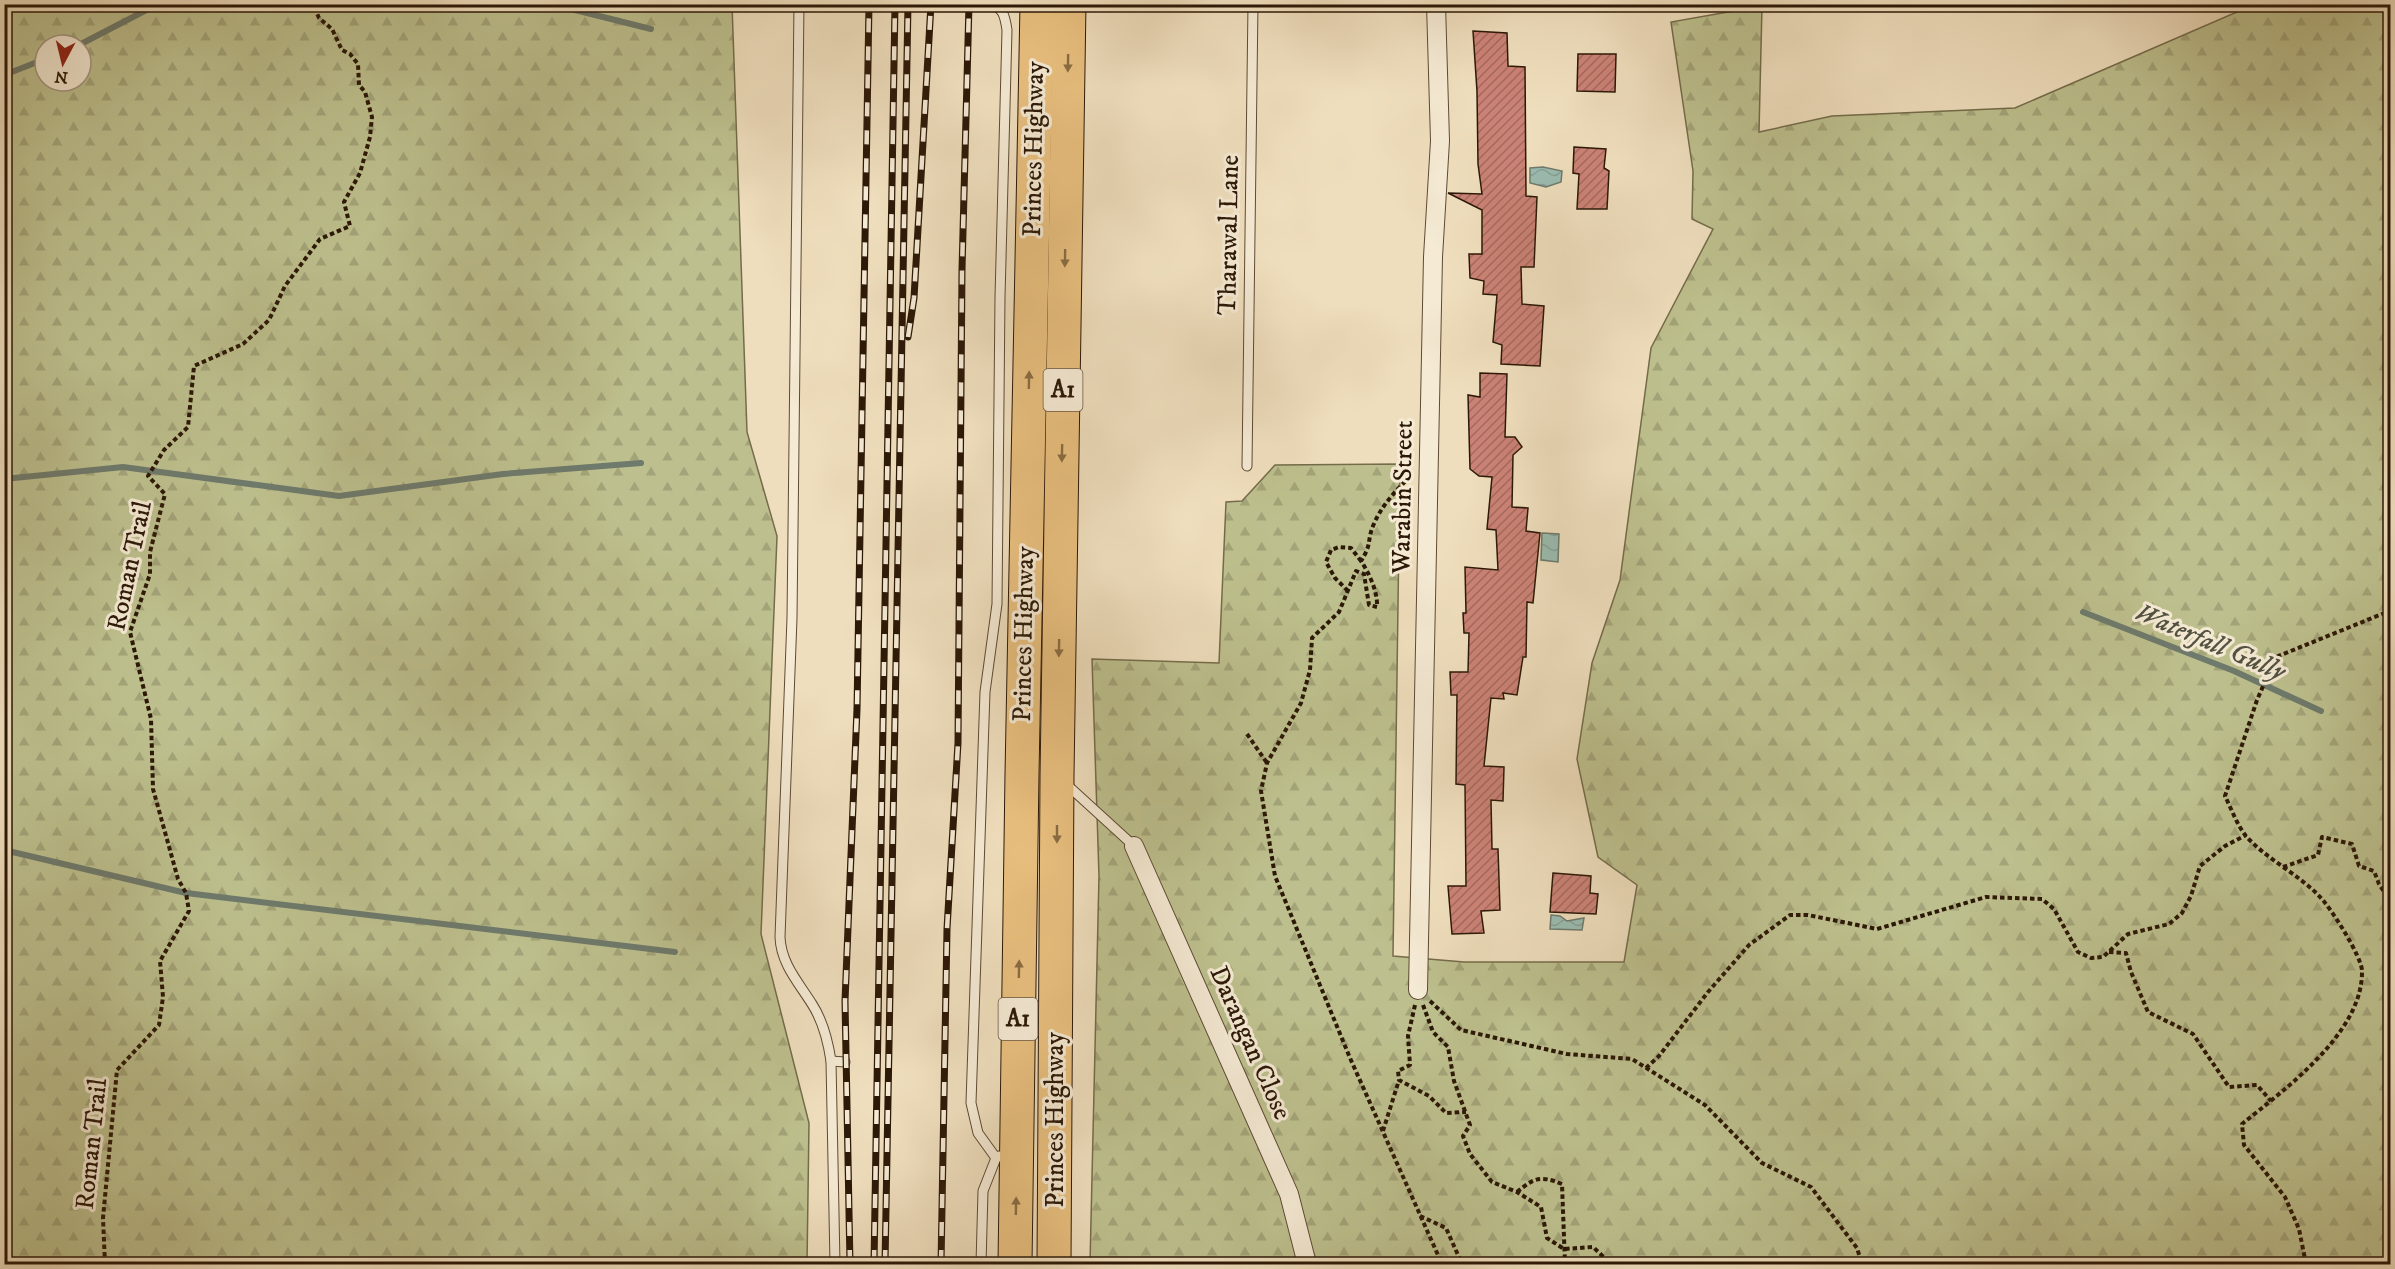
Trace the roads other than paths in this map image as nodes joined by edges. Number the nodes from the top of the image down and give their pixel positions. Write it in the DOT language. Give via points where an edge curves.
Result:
graph roads {
  1 [pos="799,4"];
  2 [pos="988,4"];
  3 [pos="1037,4"];
  4 [pos="1069,4"];
  5 [pos="1253,4"];
  6 [pos="1436,4"];
  7 [pos="1247,466"];
  8 [pos="1057,776"];
  9 [pos="1134,846"];
  10 [pos="1418,990"];
  11 [pos="831,1061"];
  12 [pos="845,1062"];
  13 [pos="1028,1148"];
  14 [pos="835,1264"];
  15 [pos="981,1264"];
  16 [pos="1015,1264"];
  17 [pos="1054,1264"];
  18 [pos="1307,1264"];
  1 -- 11 [label="lane" via="792,618 780,946 790,972 813,1005 827,1036"];
  2 -- 13 [label="lane" via="1004,14 1007,30 997,604 985,692 971,1103 978,1133"];
  13 -- 3 [label="highway, Princes Highway / A1, one-way" via="1022,762"];
  4 -- 8 [label="highway, Princes Highway / A1, one-way"];
  5 -- 7 [label="lane, Tharawal Lane"];
  6 -- 10 [label="street, Warabin Street" via="1440,141 1433,257"];
  8 -- 9 [label="lane"];
  8 -- 13 [label="highway, Princes Highway / A1, one-way"];
  9 -- 18 [label="street, Darangan Close" via="1289,1194"];
  11 -- 12 [label="lane"];
  11 -- 14 [label="lane"];
  13 -- 15 [label="lane" via="983,1191"];
  16 -- 13 [label="highway, Princes Highway / A1, one-way"];
  13 -- 17 [label="highway, Princes Highway / A1"];
}
